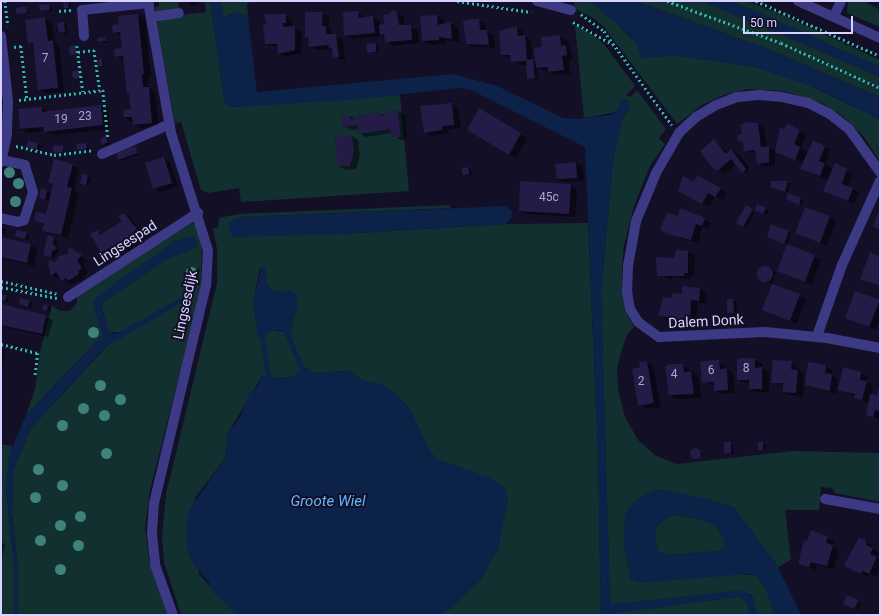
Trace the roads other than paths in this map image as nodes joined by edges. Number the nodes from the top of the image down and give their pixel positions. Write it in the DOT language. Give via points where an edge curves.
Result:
graph roads {
  1 [pos="536,1"];
  2 [pos="798,1"];
  3 [pos="841,1"];
  4 [pos="148,2"];
  5 [pos="571,10"];
  6 [pos="179,13"];
  7 [pos="834,16"];
  8 [pos="150,17"];
  9 [pos="84,33"];
  10 [pos="1,36"];
  11 [pos="880,38"];
  12 [pos="170,124"];
  13 [pos="106,152"];
  14 [pos="1,161"];
  15 [pos="880,172"];
  16 [pos="880,181"];
  17 [pos="198,213"];
  18 [pos="1,218"];
  19 [pos="68,297"];
  20 [pos="817,336"];
  21 [pos="880,348"];
  22 [pos="825,498"];
  23 [pos="880,508"];
  24 [pos="173,615"];
  1 -- 5 [label="street"];
  2 -- 7 [label="street"];
  3 -- 7 [label="street"];
  4 -- 8 [label="street, Lingsesdijk"];
  4 -- 9 [label="street" via="82,10"];
  6 -- 8 [label="street"];
  7 -- 11 [label="street"];
  8 -- 12 [label="street, Lingsesdijk"];
  10 -- 14 [label="street" via="8,101"];
  12 -- 13 [label="street"];
  12 -- 17 [label="street, Lingsesdijk"];
  14 -- 18 [label="street" via="25,165 33,192 24,220 18,222"];
  15 -- 20 [label="street, Dalem Donk" via="860,141 840,121 819,108 796,99 759,95 732,99 706,110 679,134 656,173 636,221 628,266 627,291 630,309 638,322 651,333 669,338 750,332"];
  16 -- 20 [label="street" via="844,259"];
  17 -- 19 [label="street, Lingsespad"];
  17 -- 24 [label="street, Lingsesdijk" via="208,250 206,285 159,474 152,518 155,565"];
  20 -- 21 [label="street, Dalem Donk"];
  22 -- 23 [label="street"];
}
